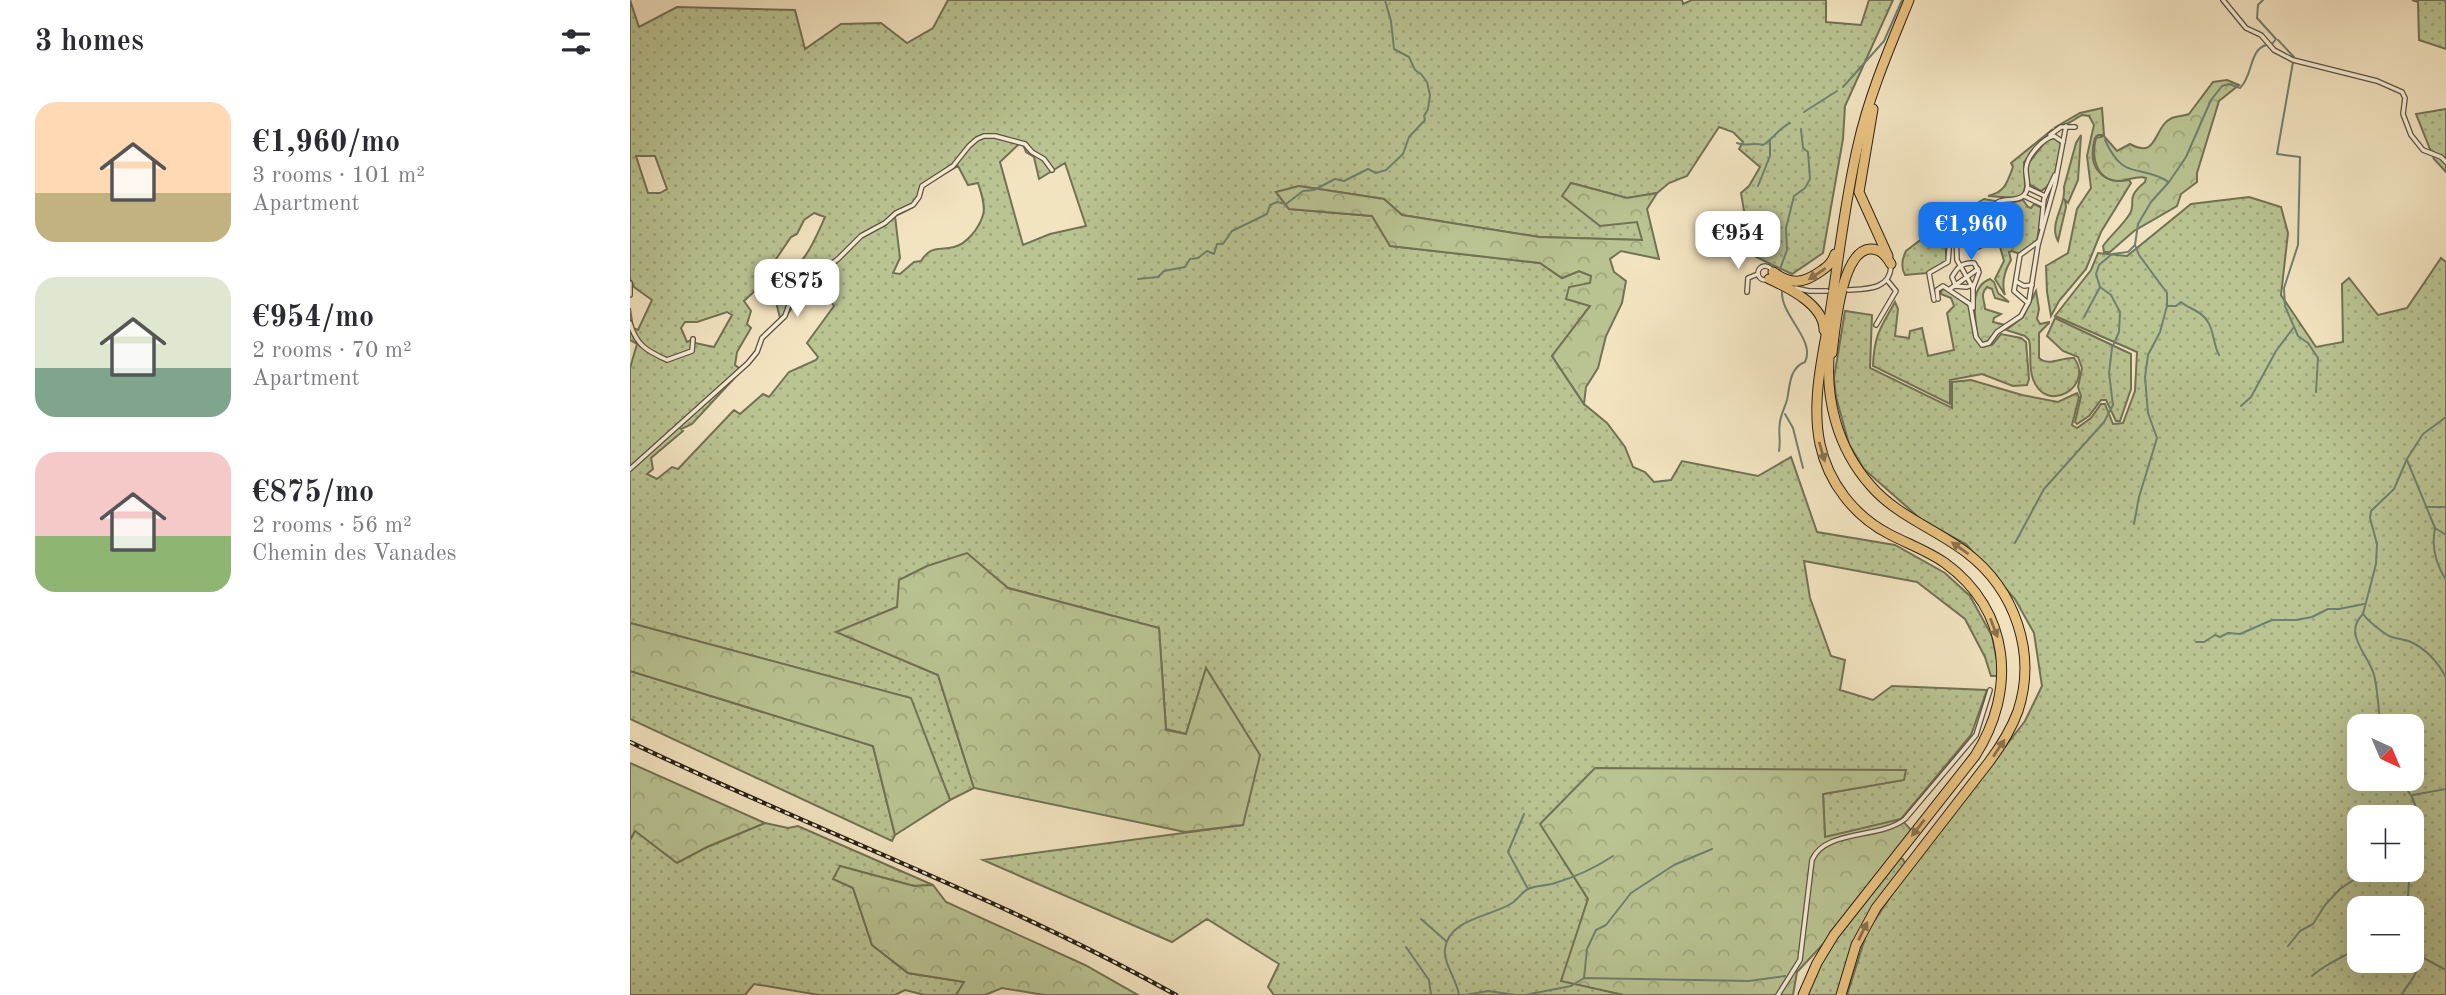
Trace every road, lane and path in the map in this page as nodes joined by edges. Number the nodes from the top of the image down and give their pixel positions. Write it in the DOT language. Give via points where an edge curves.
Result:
graph roads {
  1 [pos="2223,0"];
  2 [pos="1913,2"];
  3 [pos="1873,109"];
  4 [pos="2066,125"];
  5 [pos="2075,127"];
  6 [pos="2046,139"];
  7 [pos="2063,142"];
  8 [pos="2446,162"];
  9 [pos="1052,170"];
  10 [pos="2058,170"];
  11 [pos="2027,187"];
  12 [pos="1850,191"];
  13 [pos="2024,196"];
  14 [pos="2045,196"];
  15 [pos="2043,205"];
  16 [pos="1956,234"];
  17 [pos="2042,235"];
  18 [pos="2040,241"];
  19 [pos="1891,264"];
  20 [pos="1959,266"];
  21 [pos="1978,269"];
  22 [pos="1758,274"];
  23 [pos="1771,276"];
  24 [pos="1966,277"];
  25 [pos="1887,280"];
  26 [pos="2017,282"];
  27 [pos="630,283"];
  28 [pos="2032,285"];
  29 [pos="1952,286"];
  30 [pos="1973,287"];
  31 [pos="1847,290"];
  32 [pos="1827,291"];
  33 [pos="1747,292"];
  34 [pos="630,295"];
  35 [pos="1968,303"];
  36 [pos="2028,303"];
  37 [pos="1973,308"];
  38 [pos="630,323"];
  39 [pos="1876,325"];
  40 [pos="693,339"];
  41 [pos="1829,374"];
  42 [pos="1817,410"];
  43 [pos="630,468"];
  44 [pos="1990,690"];
  45 [pos="1779,995"];
  46 [pos="1803,995"];
  47 [pos="1841,995"];
  1 -- 8 [label="street" via="2246,28 2293,60 2377,81 2402,92 2403,114 2411,135 2423,150"];
  2 -- 3 [label="highway"];
  2 -- 12 [label="highway" via="1870,102"];
  3 -- 19 [label="highway" via="1859,192"];
  3 -- 41 [label="highway" via="1857,177"];
  4 -- 5 [label="street"];
  4 -- 6 [label="street"];
  4 -- 7 [label="street"];
  6 -- 7 [label="street" via="2054,136"];
  6 -- 11 [label="street" via="2027,162"];
  7 -- 10 [label="street"];
  9 -- 43 [label="street" via="1023,142 995,136 977,139 953,166 922,186 913,205 861,236 812,278 790,302 785,316 763,337 748,363"];
  10 -- 14 [label="street"];
  10 -- 17 [label="street"];
  11 -- 13 [label="street"];
  11 -- 14 [label="street"];
  12 -- 23 [label="highway, one-way" via="1830,264 1799,283"];
  12 -- 42 [label="highway"];
  13 -- 15 [label="street"];
  13 -- 16 [label="street" via="1998,202 2000,231 1996,239 1973,248"];
  14 -- 15 [label="street"];
  15 -- 17 [label="street"];
  16 -- 20 [label="street"];
  16 -- 29 [label="street" via="1948,240 1947,263 1930,272 1936,300 1939,288"];
  17 -- 18 [label="street"];
  18 -- 26 [label="street" via="2021,254"];
  18 -- 28 [label="street"];
  19 -- 25 [label="street"];
  19 -- 41 [label="highway" via="1871,249 1857,254 1849,265"];
  20 -- 21 [label="street" via="1968,262"];
  20 -- 24 [label="street"];
  20 -- 29 [label="street"];
  21 -- 24 [label="street"];
  21 -- 30 [label="street"];
  22 -- 23 [label="street" via="1762,279"];
  22 -- 23 [label="street" via="1765,265"];
  22 -- 33 [label="street" via="1748,278"];
  23 -- 32 [label="street" via="1802,290"];
  23 -- 42 [label="highway" via="1817,310 1823,320"];
  24 -- 29 [label="street"];
  24 -- 30 [label="street"];
  25 -- 31 [label="street" via="1873,288"];
  25 -- 39 [label="street" via="1896,291"];
  26 -- 28 [label="street"];
  26 -- 36 [label="street" via="2015,294"];
  27 -- 34 [label="street"];
  28 -- 36 [label="street"];
  29 -- 30 [label="street"];
  29 -- 35 [label="street"];
  30 -- 35 [label="street"];
  30 -- 37 [label="street"];
  35 -- 37 [label="street"];
  36 -- 37 [label="street" via="2019,318 1985,345 1976,337"];
  38 -- 40 [label="street" via="637,342 667,360 692,351"];
  47 -- 41 [label="highway, one-way" via="1856,945 1876,908 2006,737 2021,698 2025,665 2017,622 1995,579 1968,554 1890,504 1859,472 1834,419"];
  42 -- 46 [label="highway, one-way" via="1822,453 1844,497 1874,525 1944,562 1978,596 1998,637 2003,679 1985,741 1834,935"];
  44 -- 45 [label="street" via="1976,735 1905,819 1830,843 1816,852 1800,960"];
}
